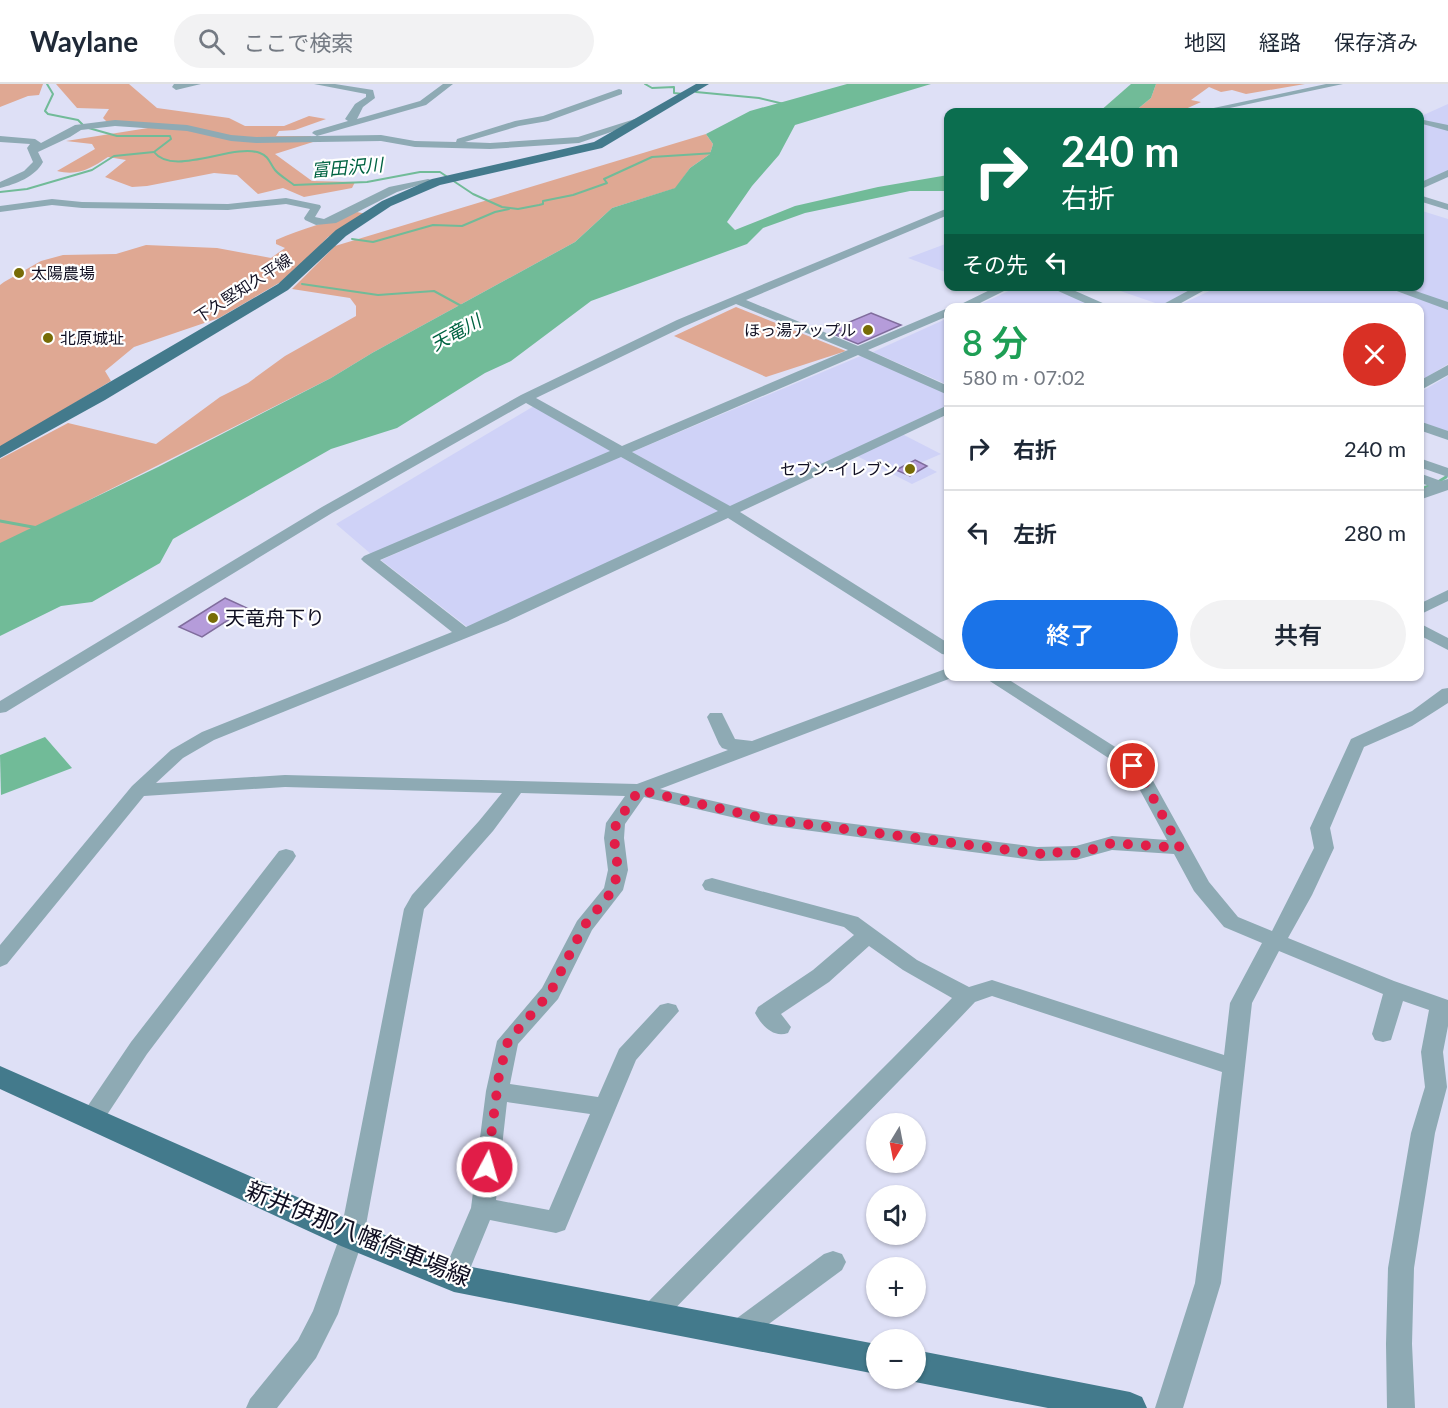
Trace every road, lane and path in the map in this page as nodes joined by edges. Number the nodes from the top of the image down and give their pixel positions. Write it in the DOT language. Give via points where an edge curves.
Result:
graph roads {
  1 [pos="180,84"];
  2 [pos="197,84"];
  3 [pos="318,84"];
  4 [pos="449,84"];
  5 [pos="704,84"];
  6 [pos="1339,84"];
  7 [pos="619,92"];
  8 [pos="1220,108"];
  9 [pos="644,119"];
  10 [pos="354,122"];
  11 [pos="1424,122"];
  12 [pos="1448,128"];
  13 [pos="231,138"];
  14 [pos="0,139"];
  15 [pos="456,144"];
  16 [pos="34,150"];
  17 [pos="1448,173"];
  18 [pos="1435,179"];
  19 [pos="444,180"];
  20 [pos="1448,183"];
  21 [pos="1424,184"];
  22 [pos="0,185"];
  23 [pos="1424,200"];
  24 [pos="0,202"];
  25 [pos="74,205"];
  26 [pos="1448,207"];
  27 [pos="0,209"];
  28 [pos="944,213"];
  29 [pos="998,291"];
  30 [pos="1065,291"];
  31 [pos="1197,291"];
  32 [pos="1403,291"];
  33 [pos="735,300"];
  34 [pos="970,303"];
  35 [pos="1095,303"];
  36 [pos="1172,303"];
  37 [pos="1448,306"];
  38 [pos="944,314"];
  39 [pos="859,351"];
  40 [pos="1448,369"];
  41 [pos="1424,384"];
  42 [pos="944,389"];
  43 [pos="526,398"];
  44 [pos="944,411"];
  45 [pos="1424,427"];
  46 [pos="1448,436"];
  47 [pos="621,451"];
  48 [pos="0,453"];
  49 [pos="1424,466"];
  50 [pos="1424,478"];
  51 [pos="1446,481"];
  52 [pos="1424,493"];
  53 [pos="728,511"];
  54 [pos="1448,596"];
  55 [pos="1424,608"];
  56 [pos="1424,631"];
  57 [pos="465,634"];
  58 [pos="1448,645"];
  59 [pos="944,647"];
  60 [pos="944,675"];
  61 [pos="998,681"];
  62 [pos="1448,693"];
  63 [pos="0,708"];
  64 [pos="716,717"];
  65 [pos="755,746"];
  66 [pos="516,787"];
  67 [pos="139,790"];
  68 [pos="639,790"];
  69 [pos="1180,848"];
  70 [pos="286,856"];
  71 [pos="712,885"];
  72 [pos="868,935"];
  73 [pos="1275,941"];
  74 [pos="0,959"];
  75 [pos="1395,990"];
  76 [pos="967,996"];
  77 [pos="1444,1007"];
  78 [pos="668,1011"];
  79 [pos="780,1027"];
  80 [pos="1383,1034"];
  81 [pos="1233,1067"];
  82 [pos="0,1077"];
  83 [pos="497,1091"];
  84 [pos="604,1107"];
  85 [pos="91,1120"];
  86 [pos="483,1208"];
  87 [pos="352,1236"];
  88 [pos="833,1262"];
  89 [pos="454,1278"];
  90 [pos="652,1315"];
  91 [pos="738,1332"];
  92 [pos="866,1357"];
  93 [pos="926,1368"];
  94 [pos="260,1408"];
  95 [pos="1130,1408"];
  96 [pos="1169,1408"];
  97 [pos="1401,1408"];
  1 -- 2 [label="street" via="176,87"];
  3 -- 10 [label="street" via="370,92 371,98 358,106 350,119"];
  4 -- 10 [label="street" via="423,103"];
  5 -- 9 [label="main road, 下久堅知久平線"];
  6 -- 8 [label="street"];
  7 -- 15 [label="street" via="545,119 464,138"];
  9 -- 15 [label="street" via="579,140 509,146"];
  9 -- 19 [label="main road, 下久堅知久平線" via="585,149"];
  10 -- 13 [label="street" via="309,134"];
  11 -- 12 [label="street"];
  13 -- 15 [label="street" via="381,138 415,144"];
  13 -- 16 [label="street" via="187,128 115,123 83,125"];
  14 -- 16 [label="street" via="35,142"];
  16 -- 22 [label="street" via="37,164 20,178"];
  17 -- 18 [label="street"];
  18 -- 20 [label="street"];
  18 -- 21 [label="street"];
  19 -- 25 [label="street" via="423,181 377,196 322,222 309,218 316,207 286,201 228,207"];
  19 -- 48 [label="main road, 下久堅知久平線" via="417,189 357,222 299,275 242,313"];
  23 -- 26 [label="street"];
  24 -- 25 [label="street" via="61,195"];
  25 -- 27 [label="street" via="52,202"];
  28 -- 33 [label="street"];
  29 -- 34 [label="street"];
  30 -- 35 [label="street"];
  31 -- 36 [label="street"];
  32 -- 37 [label="street"];
  33 -- 39 [label="street"];
  33 -- 43 [label="street"];
  38 -- 39 [label="street"];
  39 -- 42 [label="street"];
  39 -- 47 [label="street"];
  40 -- 41 [label="street"];
  43 -- 47 [label="street"];
  43 -- 63 [label="street" via="337,504"];
  44 -- 53 [label="street"];
  45 -- 46 [label="street"];
  47 -- 53 [label="street"];
  47 -- 57 [label="street" via="369,559"];
  49 -- 51 [label="street"];
  50 -- 51 [label="street"];
  51 -- 52 [label="street"];
  53 -- 57 [label="street"];
  53 -- 59 [label="street"];
  54 -- 55 [label="street"];
  56 -- 58 [label="street"];
  57 -- 67 [label="street" via="208,736 177,754"];
  60 -- 65 [label="street"];
  61 -- 69 [label="street" via="1133,766"];
  62 -- 73 [label="street" via="1427,711 1357,744 1320,828 1324,848"];
  64 -- 65 [label="street" via="728,744"];
  65 -- 68 [label="street"];
  66 -- 67 [label="street" via="285,780"];
  66 -- 68 [label="street"];
  66 -- 87 [label="street" via="414,909"];
  67 -- 74 [label="street"];
  68 -- 69 [label="street" via="766,819 1040,854 1081,853 1112,843"];
  68 -- 83 [label="street" via="616,824 618,870 613,890 584,926 550,993 508,1041"];
  69 -- 73 [label="street" via="1201,886 1224,915"];
  70 -- 85 [label="street" via="138,1048"];
  71 -- 72 [label="street" via="851,922"];
  72 -- 76 [label="street" via="910,965"];
  72 -- 79 [label="street" via="821,976 766,1013"];
  73 -- 75 [label="street"];
  73 -- 81 [label="street" via="1241,1003"];
  75 -- 77 [label="street"];
  75 -- 80 [label="street"];
  76 -- 81 [label="street" via="992,988"];
  76 -- 90 [label="street"];
  77 -- 97 [label="street" via="1432,1052 1436,1087 1423,1133 1401,1268"];
  78 -- 84 [label="street" via="627,1055"];
  81 -- 96 [label="street" via="1208,1283"];
  82 -- 85 [label="main road, 新井伊那八幡停車場線"];
  83 -- 84 [label="street"];
  83 -- 86 [label="street"];
  84 -- 86 [label="street" via="556,1222"];
  85 -- 87 [label="main road, 新井伊那八幡停車場線"];
  86 -- 89 [label="street"];
  87 -- 89 [label="main road, 新井伊那八幡停車場線"];
  87 -- 94 [label="street" via="325,1314 307,1348"];
  88 -- 91 [label="street"];
  89 -- 90 [label="main road, 新井伊那八幡停車場線"];
  90 -- 91 [label="main road, 新井伊那八幡停車場線"];
  91 -- 92 [label="main road, 新井伊那八幡停車場線"];
  93 -- 95 [label="main road"];
}
